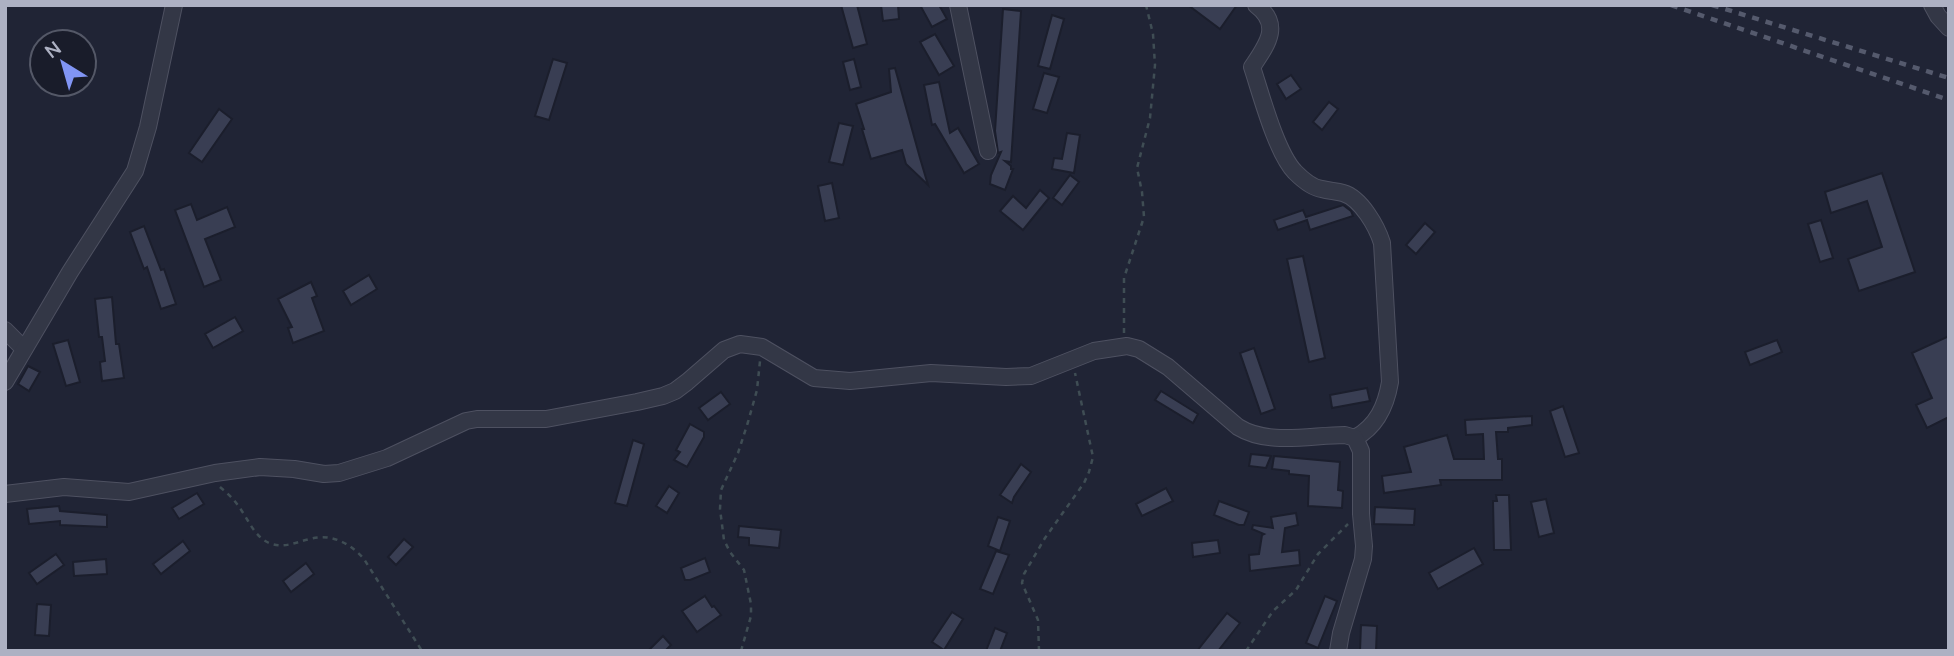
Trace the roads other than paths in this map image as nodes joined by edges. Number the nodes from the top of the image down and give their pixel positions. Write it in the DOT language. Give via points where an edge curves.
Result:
graph roads {
  1 [pos="174,5"];
  2 [pos="958,5"];
  3 [pos="1256,5"];
  4 [pos="1932,5"];
  5 [pos="1949,28"];
  6 [pos="988,151"];
  7 [pos="5,330"];
  8 [pos="24,349"];
  9 [pos="5,382"];
  10 [pos="1355,438"];
  11 [pos="5,494"];
  12 [pos="1338,651"];
  1 -- 8 [label="street" via="135,171"];
  2 -- 6 [label="street"];
  3 -- 10 [label="street" via="1270,30 1252,67 1287,164 1318,189 1354,199 1382,243 1389,389 1378,419"];
  4 -- 5 [label="street"];
  7 -- 8 [label="street"];
  8 -- 9 [label="street"];
  10 -- 11 [label="street" via="1247,433 1168,367 1127,346 1094,351 1031,376 930,373 835,381 805,374 762,347 740,344 717,355 663,396 546,419 466,421 378,461 339,473 260,467 129,492 64,487"];
  10 -- 12 [label="street" via="1361,451 1363,559"];
}
